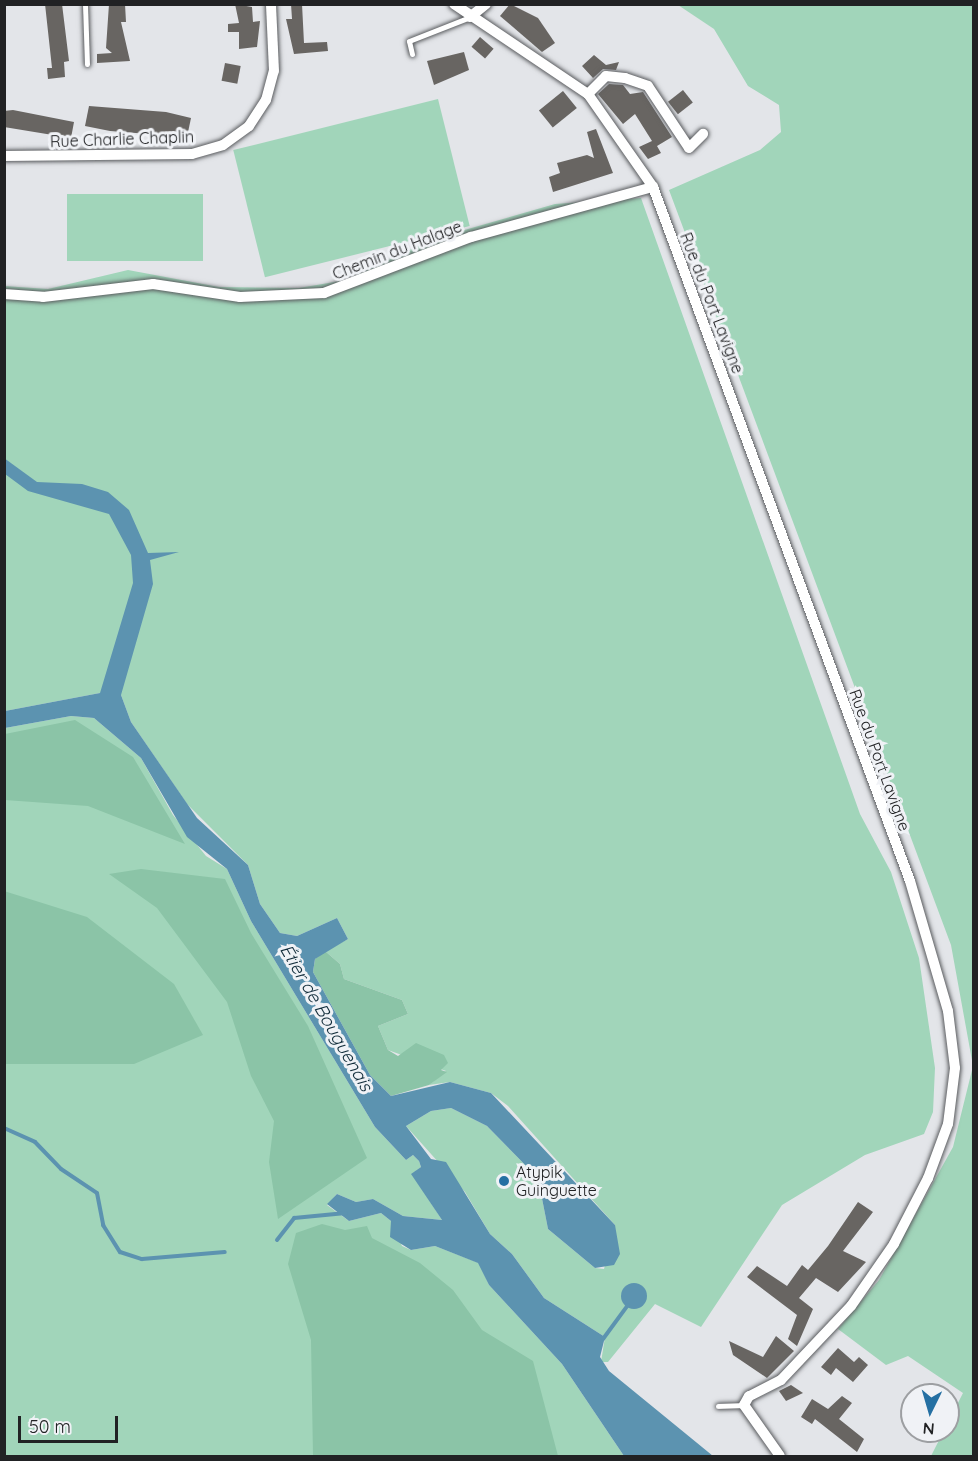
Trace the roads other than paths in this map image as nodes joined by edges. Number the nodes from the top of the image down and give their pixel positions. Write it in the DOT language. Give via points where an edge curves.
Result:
graph roads {
  1 [pos="84,4"];
  2 [pos="271,4"];
  3 [pos="454,4"];
  4 [pos="486,4"];
  5 [pos="470,17"];
  6 [pos="412,54"];
  7 [pos="87,64"];
  8 [pos="588,94"];
  9 [pos="704,134"];
  10 [pos="4,156"];
  11 [pos="653,187"];
  12 [pos="4,294"];
  13 [pos="718,1406"];
  14 [pos="744,1406"];
  15 [pos="780,1456"];
  1 -- 7 [label="lane"];
  2 -- 10 [label="street, Rue Charlie Chaplin" via="274,71 266,100 249,126 223,145 192,154"];
  3 -- 5 [label="street, Rue du Port Lavigne"];
  4 -- 5 [label="street"];
  5 -- 6 [label="lane" via="409,41"];
  5 -- 8 [label="street, Rue du Port Lavigne"];
  8 -- 9 [label="street" via="606,76 625,78 648,86 689,148"];
  8 -- 11 [label="street, Rue du Port Lavigne"];
  11 -- 12 [label="street, Chemin du Halage" via="471,237 324,293 240,297 123,284 43,297"];
  11 -- 14 [label="street, Rue du Port Lavigne" via="910,880 948,1011 955,1068 948,1124 894,1244 851,1306 781,1380 749,1396"];
  13 -- 14 [label="lane"];
  14 -- 15 [label="street"];
}
